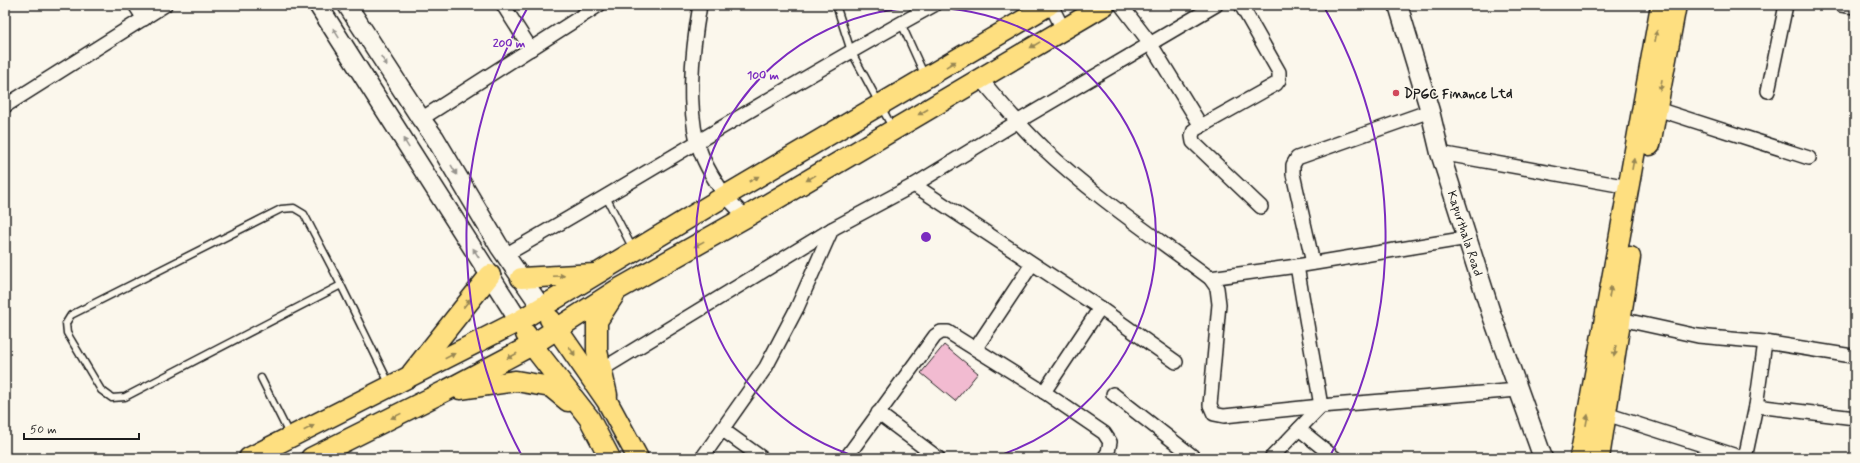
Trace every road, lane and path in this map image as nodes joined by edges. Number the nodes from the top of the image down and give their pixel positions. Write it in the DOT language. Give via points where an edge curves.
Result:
graph roads {
  1 [pos="135,5"];
  2 [pos="165,5"];
  3 [pos="318,5"];
  4 [pos="347,5"];
  5 [pos="599,5"];
  6 [pos="700,5"];
  7 [pos="836,5"];
  8 [pos="934,5"];
  9 [pos="1050,5"];
  10 [pos="1105,5"];
  11 [pos="1121,5"];
  12 [pos="1216,5"];
  13 [pos="1241,5"];
  14 [pos="1398,5"];
  15 [pos="1661,5"];
  16 [pos="1676,5"];
  17 [pos="1786,5"];
  18 [pos="1841,5"];
  19 [pos="504,6"];
  20 [pos="1855,7"];
  21 [pos="144,19"];
  22 [pos="901,23"];
  23 [pos="1063,29"];
  24 [pos="1150,44"];
  25 [pos="531,49"];
  26 [pos="851,51"];
  27 [pos="980,78"];
  28 [pos="926,79"];
  29 [pos="1768,91"];
  30 [pos="881,105"];
  31 [pos="5,106"];
  32 [pos="1657,109"];
  33 [pos="1430,111"];
  34 [pos="421,118"];
  35 [pos="1017,122"];
  36 [pos="1201,126"];
  37 [pos="893,129"];
  38 [pos="697,141"];
  39 [pos="1440,153"];
  40 [pos="1810,158"];
  41 [pos="914,184"];
  42 [pos="1629,187"];
  43 [pos="725,196"];
  44 [pos="606,197"];
  45 [pos="1261,207"];
  46 [pos="746,217"];
  47 [pos="832,229"];
  48 [pos="1468,238"];
  49 [pos="635,252"];
  50 [pos="505,255"];
  51 [pos="1313,263"];
  52 [pos="1032,264"];
  53 [pos="1297,266"];
  54 [pos="598,274"];
  55 [pos="490,275"];
  56 [pos="521,278"];
  57 [pos="1210,278"];
  58 [pos="341,285"];
  59 [pos="617,290"];
  60 [pos="542,308"];
  61 [pos="1100,308"];
  62 [pos="1620,319"];
  63 [pos="519,321"];
  64 [pos="557,329"];
  65 [pos="1765,342"];
  66 [pos="532,345"];
  67 [pos="976,348"];
  68 [pos="1852,356"];
  69 [pos="1176,362"];
  70 [pos="601,370"];
  71 [pos="408,377"];
  72 [pos="261,378"];
  73 [pos="390,386"];
  74 [pos="447,390"];
  75 [pos="1518,390"];
  76 [pos="1044,392"];
  77 [pos="1113,394"];
  78 [pos="1321,406"];
  79 [pos="1756,406"];
  80 [pos="611,409"];
  81 [pos="878,413"];
  82 [pos="1606,414"];
  83 [pos="589,418"];
  84 [pos="1855,418"];
  85 [pos="1299,429"];
  86 [pos="723,430"];
  87 [pos="290,437"];
  88 [pos="250,458"];
  89 [pos="311,458"];
  90 [pos="610,458"];
  91 [pos="638,458"];
  92 [pos="702,458"];
  93 [pos="762,458"];
  94 [pos="846,458"];
  95 [pos="938,458"];
  96 [pos="1104,458"];
  97 [pos="1195,458"];
  98 [pos="1271,458"];
  99 [pos="1335,458"];
  100 [pos="1543,458"];
  101 [pos="1580,458"];
  102 [pos="1599,458"];
  103 [pos="1744,458"];
  1 -- 21 [label="street"];
  2 -- 21 [label="street"];
  55 -- 3 [label="street, one-way"];
  4 -- 34 [label="street, one-way"];
  5 -- 25 [label="street"];
  6 -- 38 [label="street" via="693,61 692,112"];
  7 -- 26 [label="lane"];
  8 -- 22 [label="street"];
  9 -- 23 [label="street"];
  28 -- 9 [label="main road, one-way"];
  10 -- 23 [label="main road"];
  11 -- 24 [label="street"];
  12 -- 24 [label="street"];
  13 -- 36 [label="street" via="1279,72 1279,80"];
  14 -- 33 [label="street, Kapurthala Road"];
  42 -- 15 [label="main road, one-way"];
  16 -- 32 [label="main road, one-way"];
  17 -- 29 [label="street"];
  18 -- 20 [label="street"];
  19 -- 25 [label="street"];
  21 -- 31 [label="street"];
  22 -- 26 [label="street"];
  22 -- 28 [label="lane"];
  23 -- 27 [label="main road, one-way"];
  24 -- 35 [label="street"];
  24 -- 36 [label="street"];
  25 -- 34 [label="street"];
  26 -- 30 [label="lane"];
  26 -- 38 [label="street"];
  27 -- 35 [label="street"];
  27 -- 37 [label="main road, one-way"];
  28 -- 30 [label="main road"];
  30 -- 37 [label="lane"];
  43 -- 30 [label="main road, one-way"];
  32 -- 40 [label="street"];
  32 -- 62 [label="main road"];
  33 -- 39 [label="street, Kapurthala Road"];
  33 -- 51 [label="street" via="1295,160 1293,174"];
  34 -- 50 [label="street, one-way"];
  35 -- 41 [label="street"];
  35 -- 57 [label="street" via="1082,182"];
  36 -- 45 [label="street" via="1194,130 1193,142"];
  37 -- 46 [label="main road, one-way"];
  38 -- 43 [label="street"];
  38 -- 44 [label="street"];
  39 -- 42 [label="street"];
  39 -- 48 [label="street, Kapurthala Road"];
  41 -- 47 [label="street"];
  41 -- 52 [label="street"];
  101 -- 42 [label="main road, one-way"];
  43 -- 46 [label="street"];
  43 -- 49 [label="main road"];
  44 -- 49 [label="lane"];
  44 -- 50 [label="street"];
  46 -- 59 [label="main road, one-way"];
  47 -- 70 [label="street"];
  47 -- 86 [label="street" via="797,308 766,367"];
  48 -- 51 [label="street"];
  48 -- 75 [label="street, Kapurthala Road"];
  49 -- 54 [label="main road"];
  50 -- 56 [label="street"];
  51 -- 53 [label="street"];
  52 -- 61 [label="street"];
  52 -- 67 [label="street"];
  53 -- 57 [label="street"];
  53 -- 78 [label="street"];
  56 -- 54 [label="main road, one-way"];
  54 -- 60 [label="main road"];
  55 -- 63 [label="street"];
  71 -- 55 [label="main road, one-way"];
  56 -- 60 [label="street"];
  57 -- 78 [label="street" via="1217,288 1219,304 1210,405 1214,414 1224,416"];
  58 -- 58 [label="lane" via="304,214 294,208 281,209 72,315 66,323 67,332 101,390 112,398 125,397"];
  58 -- 73 [label="lane"];
  59 -- 64 [label="main road"];
  59 -- 70 [label="main road" via="597,322 597,351"];
  60 -- 63 [label="main road"];
  60 -- 64 [label="main road"];
  61 -- 69 [label="street"];
  61 -- 76 [label="street"];
  62 -- 65 [label="street" via="1698,336"];
  62 -- 82 [label="main road, one-way"];
  63 -- 66 [label="main road"];
  71 -- 63 [label="main road, one-way"];
  64 -- 66 [label="main road"];
  64 -- 80 [label="main road, one-way"];
  65 -- 68 [label="street"];
  65 -- 79 [label="street"];
  66 -- 74 [label="main road, one-way"];
  66 -- 83 [label="main road"];
  67 -- 76 [label="street"];
  67 -- 81 [label="street" via="948,332 941,332 935,336"];
  70 -- 80 [label="main road"];
  71 -- 73 [label="main road"];
  72 -- 87 [label="lane"];
  87 -- 73 [label="main road, one-way"];
  74 -- 83 [label="main road" via="516,381 551,387"];
  74 -- 89 [label="main road, one-way"];
  75 -- 78 [label="street"];
  75 -- 100 [label="street, Kapurthala Road"];
  76 -- 96 [label="street" via="1104,433 1110,442"];
  77 -- 97 [label="street"];
  78 -- 85 [label="street"];
  79 -- 84 [label="street"];
  79 -- 103 [label="street"];
  80 -- 91 [label="main road"];
  81 -- 94 [label="street"];
  81 -- 95 [label="street"];
  82 -- 102 [label="main road"];
  82 -- 103 [label="street"];
  83 -- 90 [label="main road"];
  85 -- 98 [label="street"];
  85 -- 99 [label="street"];
  86 -- 92 [label="street"];
  86 -- 93 [label="street"];
  87 -- 88 [label="main road"];
}
